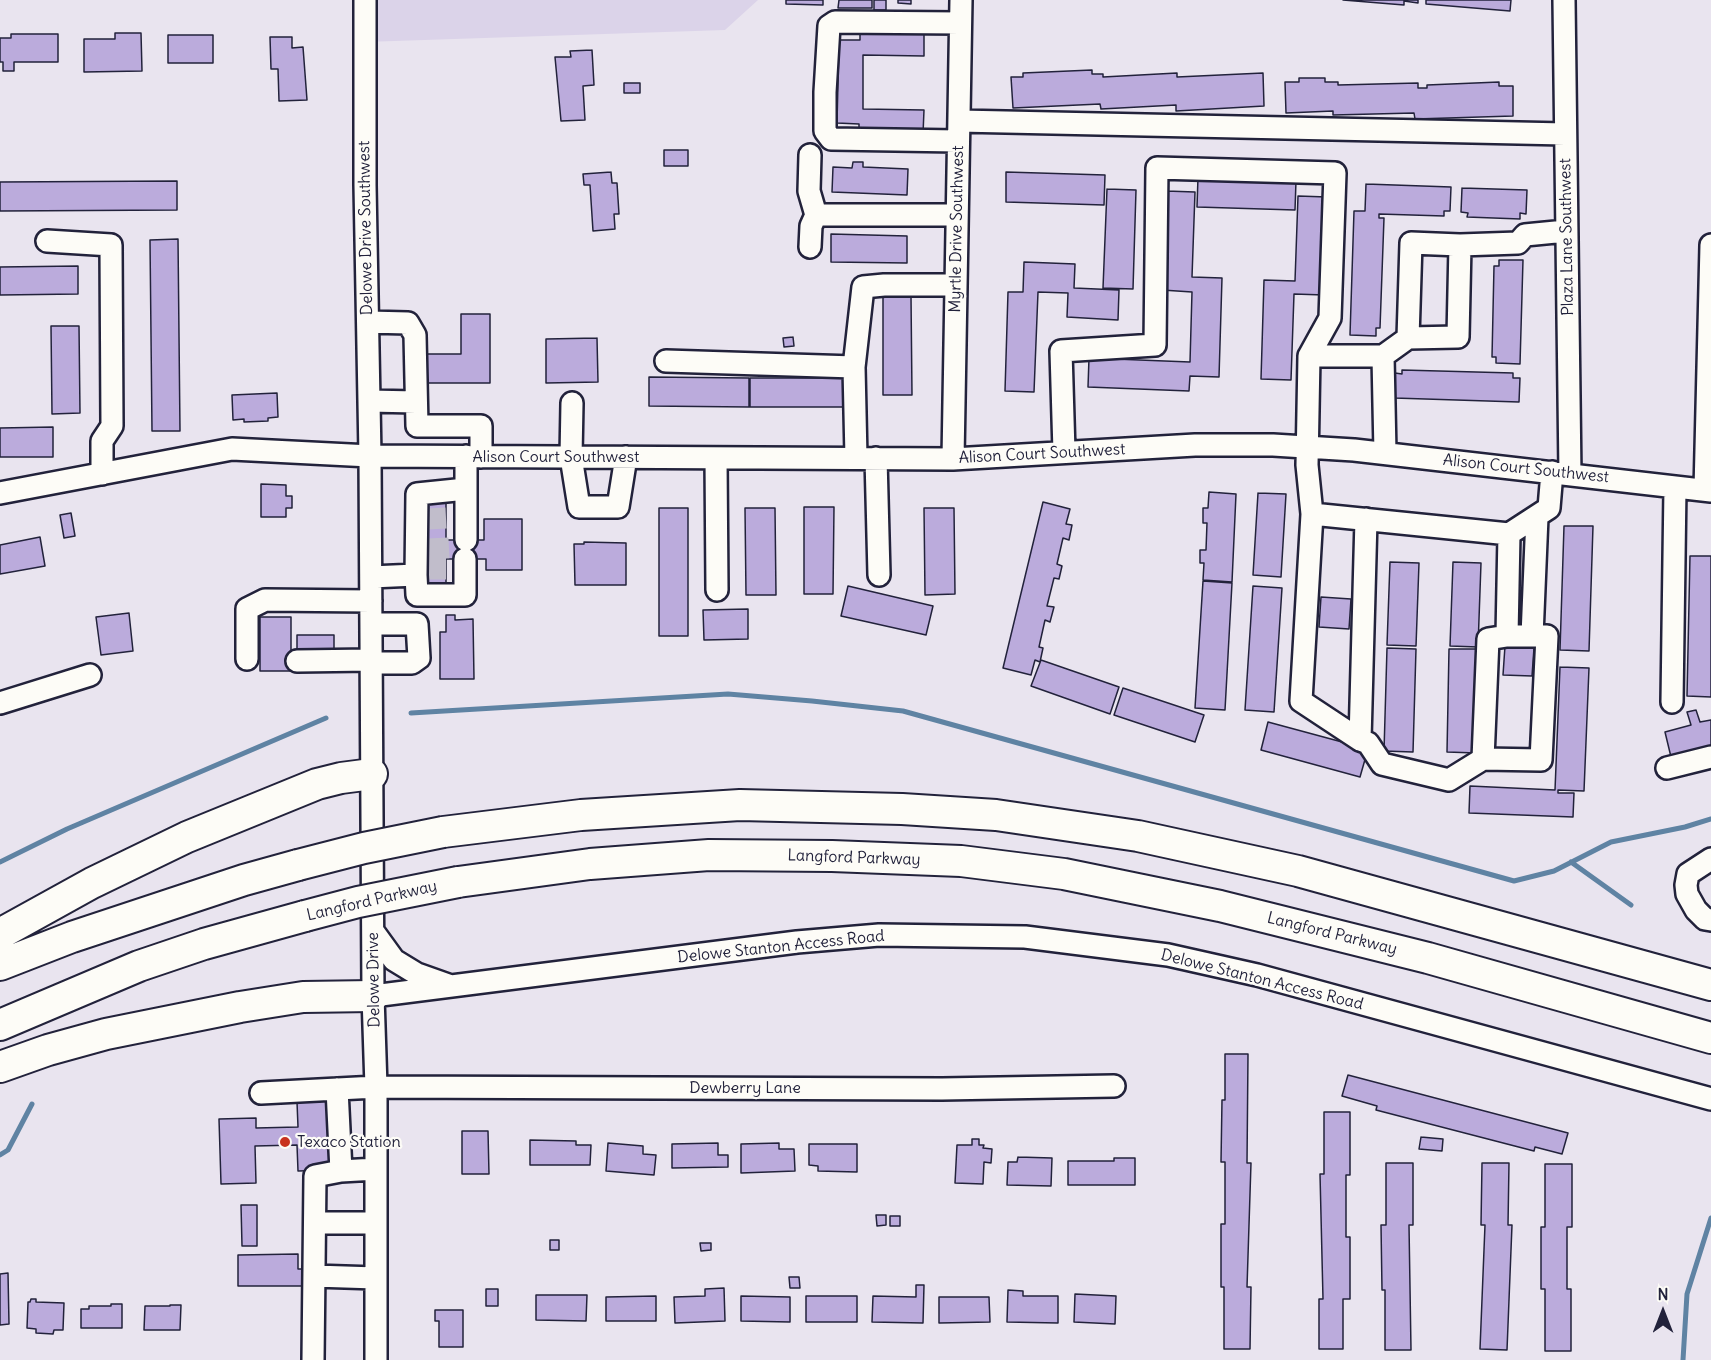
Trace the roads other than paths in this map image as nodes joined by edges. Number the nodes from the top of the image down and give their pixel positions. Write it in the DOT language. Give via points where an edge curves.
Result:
graph roads {
  1 [pos="365,0"];
  2 [pos="961,0"];
  3 [pos="1564,0"];
  4 [pos="960,23"];
  5 [pos="958,131"];
  6 [pos="1565,134"];
  7 [pos="810,155"];
  8 [pos="816,214"];
  9 [pos="957,215"];
  10 [pos="1566,231"];
  11 [pos="47,241"];
  12 [pos="1460,245"];
  13 [pos="1711,245"];
  14 [pos="810,247"];
  15 [pos="956,285"];
  16 [pos="368,322"];
  17 [pos="1408,338"];
  18 [pos="1309,356"];
  19 [pos="1383,356"];
  20 [pos="666,361"];
  21 [pos="854,367"];
  22 [pos="369,401"];
  23 [pos="416,402"];
  24 [pos="572,403"];
  25 [pos="1307,447"];
  26 [pos="1064,453"];
  27 [pos="1385,453"];
  28 [pos="370,456"];
  29 [pos="473,457"];
  30 [pos="571,457"];
  31 [pos="626,457"];
  32 [pos="716,458"];
  33 [pos="866,458"];
  34 [pos="952,459"];
  35 [pos="1561,473"];
  36 [pos="102,474"];
  37 [pos="1675,487"];
  38 [pos="466,489"];
  39 [pos="1708,490"];
  40 [pos="0,493"];
  41 [pos="1312,514"];
  42 [pos="1537,517"];
  43 [pos="439,518"];
  44 [pos="1366,519"];
  45 [pos="1509,534"];
  46 [pos="439,561"];
  47 [pos="879,575"];
  48 [pos="371,577"];
  49 [pos="717,590"];
  50 [pos="371,601"];
  51 [pos="371,624"];
  52 [pos="1507,636"];
  53 [pos="1539,636"];
  54 [pos="247,659"];
  55 [pos="297,661"];
  56 [pos="371,661"];
  57 [pos="90,675"];
  58 [pos="1672,702"];
  59 [pos="0,704"];
  60 [pos="1360,740"];
  61 [pos="1711,757"];
  62 [pos="1483,759"];
  63 [pos="1667,768"];
  64 [pos="372,774"];
  65 [pos="1711,859"];
  66 [pos="1711,920"];
  67 [pos="373,931"];
  68 [pos="0,934"];
  69 [pos="0,966"];
  70 [pos="1711,985"];
  71 [pos="451,986"];
  72 [pos="373,996"];
  73 [pos="0,1025"];
  74 [pos="1711,1038"];
  75 [pos="0,1067"];
  76 [pos="1114,1086"];
  77 [pos="376,1087"];
  78 [pos="337,1089"];
  79 [pos="261,1093"];
  80 [pos="1711,1099"];
  81 [pos="376,1169"];
  82 [pos="341,1171"];
  83 [pos="315,1223"];
  84 [pos="376,1223"];
  85 [pos="314,1276"];
  86 [pos="376,1278"];
  87 [pos="313,1360"];
  88 [pos="376,1360"];
  1 -- 16 [label="street, Delowe Drive Southwest"];
  2 -- 4 [label="street, Myrtle Drive Southwest"];
  3 -- 6 [label="street, Plaza Lane Southwest"];
  4 -- 5 [label="street, Myrtle Drive Southwest"];
  4 -- 5 [label="street" via="835,22 829,26 825,92 825,130 831,139"];
  5 -- 6 [label="street"];
  5 -- 9 [label="street, Myrtle Drive Southwest"];
  6 -- 10 [label="street, Plaza Lane Southwest"];
  7 -- 8 [label="street" via="809,191"];
  8 -- 9 [label="street"];
  8 -- 14 [label="street"];
  9 -- 15 [label="street, Myrtle Drive Southwest"];
  10 -- 12 [label="street" via="1525,235 1518,243"];
  10 -- 35 [label="street, Plaza Lane Southwest"];
  11 -- 36 [label="street" via="111,245 112,426 102,441"];
  12 -- 17 [label="street" via="1458,338"];
  12 -- 17 [label="street" via="1411,243"];
  13 -- 39 [label="street"];
  15 -- 21 [label="street" via="863,287"];
  15 -- 34 [label="street, Myrtle Drive Southwest"];
  16 -- 22 [label="street, Delowe Drive Southwest"];
  16 -- 23 [label="street" via="408,323 415,335"];
  17 -- 19 [label="street"];
  18 -- 19 [label="street"];
  18 -- 25 [label="street"];
  18 -- 26 [label="street" via="1330,318 1335,172 1157,168 1155,345 1061,351"];
  19 -- 27 [label="street"];
  20 -- 21 [label="street"];
  21 -- 33 [label="street"];
  22 -- 23 [label="street"];
  22 -- 28 [label="street, Delowe Drive Southwest"];
  23 -- 29 [label="street" via="417,426 481,426"];
  24 -- 30 [label="street"];
  25 -- 26 [label="street, Alison Court Southwest" via="1195,445"];
  25 -- 27 [label="street, Alison Court Southwest"];
  25 -- 41 [label="street"];
  26 -- 34 [label="street, Alison Court Southwest"];
  27 -- 35 [label="street, Alison Court Southwest"];
  28 -- 29 [label="street, Alison Court Southwest"];
  28 -- 36 [label="street, Alison Court Southwest" via="232,449"];
  28 -- 48 [label="street, Delowe Drive"];
  29 -- 30 [label="street, Alison Court Southwest"];
  29 -- 38 [label="street"];
  30 -- 31 [label="street, Alison Court Southwest"];
  30 -- 31 [label="street" via="579,507 618,507"];
  31 -- 32 [label="street, Alison Court Southwest"];
  32 -- 33 [label="street, Alison Court Southwest"];
  32 -- 49 [label="street"];
  33 -- 34 [label="street, Alison Court Southwest"];
  33 -- 47 [label="street"];
  35 -- 37 [label="street, Alison Court Southwest"];
  35 -- 42 [label="street, Plaza Lane Southwest" via="1549,508"];
  36 -- 40 [label="street, Alison Court Southwest"];
  37 -- 39 [label="street, Alison Court Southwest"];
  37 -- 58 [label="street"];
  38 -- 43 [label="street"];
  38 -- 43 [label="street" via="417,494"];
  41 -- 44 [label="street"];
  41 -- 60 [label="street" via="1301,701"];
  42 -- 45 [label="street"];
  42 -- 53 [label="street"];
  43 -- 46 [label="street"];
  43 -- 46 [label="street"];
  44 -- 45 [label="street"];
  44 -- 60 [label="street"];
  45 -- 52 [label="street"];
  46 -- 48 [label="street"];
  48 -- 50 [label="street, Delowe Drive"];
  50 -- 51 [label="street, Delowe Drive"];
  50 -- 54 [label="street" via="265,600 247,609"];
  51 -- 56 [label="street, Delowe Drive"];
  51 -- 56 [label="street" via="417,624 419,658 412,663"];
  52 -- 53 [label="street"];
  52 -- 62 [label="street" via="1488,639"];
  53 -- 62 [label="street" via="1541,760"];
  55 -- 56 [label="street"];
  56 -- 64 [label="street, Delowe Drive"];
  57 -- 59 [label="street"];
  60 -- 62 [label="street" via="1368,743 1382,764 1449,780"];
  61 -- 63 [label="street"];
  64 -- 67 [label="street, Delowe Drive"];
  64 -- 68 [label="highway" via="317,784 187,837"];
  65 -- 66 [label="street" via="1688,874 1686,885 1695,910"];
  67 -- 71 [label="street" via="394,960 417,974"];
  67 -- 72 [label="street, Delowe Drive"];
  69 -- 70 [label="highway, bridge" via="72,937 244,880 364,848 442,832 581,815 740,805 996,815 1138,836 1298,871"];
  71 -- 72 [label="street, Delowe Stanton Access Road"];
  71 -- 80 [label="street, Delowe Stanton Access Road" via="797,942 879,935 1024,937 1168,955 1257,975"];
  72 -- 75 [label="highway" via="303,997 219,1011 106,1034"];
  72 -- 77 [label="street, Delowe Drive"];
  73 -- 74 [label="highway, Langford Parkway, bridge" via="139,966 204,944 397,893 590,864 709,855 961,861 1064,874 1220,906 1428,958"];
  76 -- 77 [label="street, Dewberry Lane"];
  77 -- 78 [label="street, Dewberry Lane"];
  77 -- 81 [label="street, Delowe Drive"];
  78 -- 79 [label="street, Dewberry Lane"];
  78 -- 82 [label="street"];
  81 -- 82 [label="street"];
  81 -- 84 [label="street, Delowe Drive"];
  82 -- 83 [label="street" via="315,1176"];
  83 -- 84 [label="street"];
  83 -- 85 [label="street"];
  84 -- 86 [label="street, Delowe Drive"];
  85 -- 86 [label="street"];
  85 -- 87 [label="street"];
  86 -- 88 [label="street, Delowe Drive"];
}
